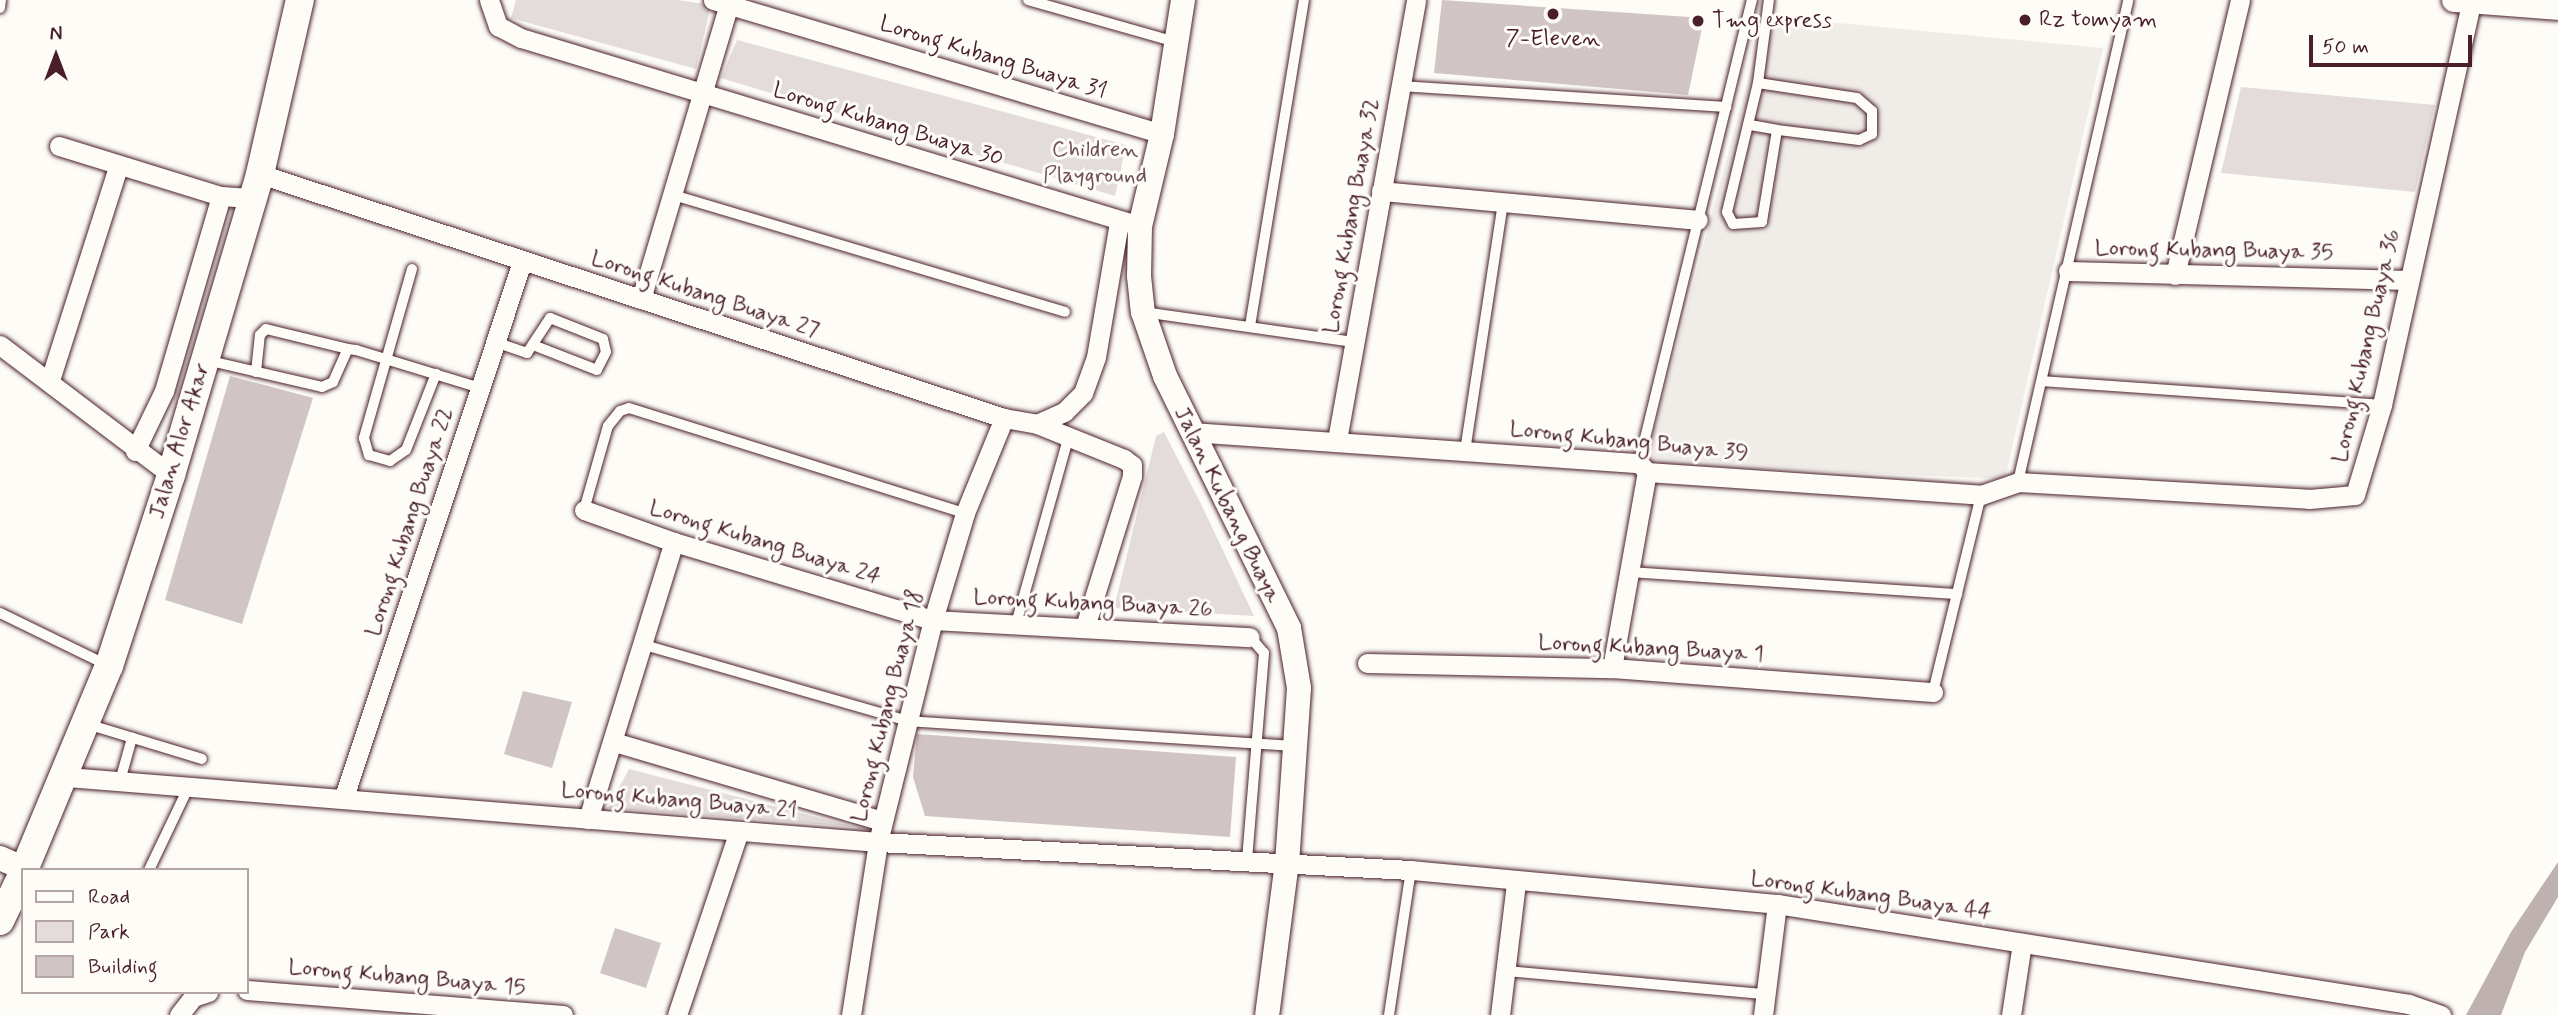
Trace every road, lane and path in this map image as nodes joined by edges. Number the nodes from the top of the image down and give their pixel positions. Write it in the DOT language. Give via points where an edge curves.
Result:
graph roads {
  1 [pos="1,0"];
  2 [pos="300,0"];
  3 [pos="489,0"];
  4 [pos="1028,0"];
  5 [pos="1183,0"];
  6 [pos="1304,0"];
  7 [pos="1416,0"];
  8 [pos="1752,0"];
  9 [pos="1769,0"];
  10 [pos="2127,0"];
  11 [pos="2240,0"];
  12 [pos="2466,0"];
  13 [pos="724,1"];
  14 [pos="0,8"];
  15 [pos="2558,8"];
  16 [pos="1179,43"];
  17 [pos="1758,83"];
  18 [pos="1400,86"];
  19 [pos="702,92"];
  20 [pos="1726,107"];
  21 [pos="1750,125"];
  22 [pos="1777,130"];
  23 [pos="1162,134"];
  24 [pos="59,146"];
  25 [pos="118,167"];
  26 [pos="257,186"];
  27 [pos="1381,191"];
  28 [pos="673,195"];
  29 [pos="221,196"];
  30 [pos="1503,202"];
  31 [pos="1698,220"];
  32 [pos="1130,225"];
  33 [pos="522,262"];
  34 [pos="412,269"];
  35 [pos="2067,271"];
  36 [pos="2175,275"];
  37 [pos="2408,280"];
  38 [pos="641,299"];
  39 [pos="1065,312"];
  40 [pos="1143,312"];
  41 [pos="1250,326"];
  42 [pos="495,342"];
  43 [pos="1354,342"];
  44 [pos="0,345"];
  45 [pos="533,345"];
  46 [pos="348,349"];
  47 [pos="386,358"];
  48 [pos="205,360"];
  49 [pos="256,372"];
  50 [pos="436,374"];
  51 [pos="50,380"];
  52 [pos="2042,382"];
  53 [pos="480,388"];
  54 [pos="164,391"];
  55 [pos="192,404"];
  56 [pos="2382,405"];
  57 [pos="1004,418"];
  58 [pos="1037,424"];
  59 [pos="1191,432"];
  60 [pos="1069,436"];
  61 [pos="1337,440"];
  62 [pos="135,451"];
  63 [pos="1465,451"];
  64 [pos="1643,467"];
  65 [pos="171,475"];
  66 [pos="2018,482"];
  67 [pos="1981,495"];
  68 [pos="584,510"];
  69 [pos="965,513"];
  70 [pos="674,542"];
  71 [pos="1631,572"];
  72 [pos="1957,594"];
  73 [pos="0,613"];
  74 [pos="933,620"];
  75 [pos="1017,624"];
  76 [pos="1084,627"];
  77 [pos="1250,636"];
  78 [pos="641,644"];
  79 [pos="1367,663"];
  80 [pos="109,666"];
  81 [pos="1612,668"];
  82 [pos="1933,692"];
  83 [pos="908,721"];
  84 [pos="87,724"];
  85 [pos="132,738"];
  86 [pos="614,742"];
  87 [pos="1258,743"];
  88 [pos="1297,746"];
  89 [pos="202,759"];
  90 [pos="67,777"];
  91 [pos="120,781"];
  92 [pos="189,786"];
  93 [pos="344,797"];
  94 [pos="588,819"];
  95 [pos="883,821"];
  96 [pos="739,831"];
  97 [pos="878,842"];
  98 [pos="0,858"];
  99 [pos="1248,860"];
  100 [pos="1287,862"];
  101 [pos="25,868"];
  102 [pos="150,868"];
  103 [pos="21,869"];
  104 [pos="1411,870"];
  105 [pos="21,877"];
  106 [pos="1516,883"];
  107 [pos="1777,904"];
  108 [pos="0,921"];
  109 [pos="2022,943"];
  110 [pos="1506,971"];
  111 [pos="248,990"];
  112 [pos="200,994"];
  113 [pos="1766,994"];
  114 [pos="179,1015"];
  115 [pos="563,1015"];
  116 [pos="677,1015"];
  117 [pos="851,1015"];
  118 [pos="1267,1015"];
  119 [pos="1389,1015"];
  120 [pos="1500,1015"];
  121 [pos="1763,1015"];
  122 [pos="2011,1015"];
  123 [pos="2441,1015"];
  1 -- 14 [label="lane"];
  2 -- 26 [label="main road, Jalan Alor Akar"];
  3 -- 19 [label="street, Lorong Kubang Buaya 30" via="498,26 521,38"];
  4 -- 16 [label="lane"];
  5 -- 16 [label="street, Jalan Kubang Buaya"];
  6 -- 41 [label="lane"];
  7 -- 18 [label="street, Lorong Kubang Buaya 32"];
  8 -- 20 [label="lane"];
  9 -- 17 [label="lane"];
  10 -- 35 [label="lane"];
  11 -- 36 [label="street"];
  12 -- 15 [label="street"];
  12 -- 37 [label="street, Lorong Kubang Buaya 36"];
  13 -- 19 [label="street"];
  13 -- 23 [label="street, Lorong Kubang Buaya 31"];
  16 -- 23 [label="street, Jalan Kubang Buaya"];
  17 -- 21 [label="lane"];
  17 -- 22 [label="lane" via="1857,98 1872,111 1872,134 1867,139"];
  18 -- 20 [label="lane"];
  18 -- 27 [label="street, Lorong Kubang Buaya 32"];
  19 -- 28 [label="street"];
  19 -- 32 [label="street, Lorong Kubang Buaya 30"];
  20 -- 31 [label="lane"];
  21 -- 22 [label="lane"];
  21 -- 22 [label="lane" via="1727,212 1733,224 1762,222"];
  23 -- 32 [label="street, Jalan Kubang Buaya"];
  24 -- 25 [label="street, Lorong Kubang Buaya 27"];
  25 -- 29 [label="street, Lorong Kubang Buaya 27"];
  25 -- 51 [label="street"];
  26 -- 29 [label="street, Lorong Kubang Buaya 27"];
  26 -- 33 [label="street, Lorong Kubang Buaya 27"];
  26 -- 48 [label="main road, Jalan Alor Akar"];
  27 -- 30 [label="street"];
  27 -- 43 [label="street, Lorong Kubang Buaya 32"];
  28 -- 38 [label="street"];
  28 -- 39 [label="lane"];
  29 -- 54 [label="street"];
  30 -- 31 [label="street"];
  30 -- 63 [label="lane"];
  31 -- 64 [label="lane"];
  32 -- 40 [label="street, Jalan Kubang Buaya"];
  32 -- 58 [label="street" via="1083,393 1064,412"];
  33 -- 38 [label="street, Lorong Kubang Buaya 27"];
  33 -- 42 [label="street, Lorong Kubang Buaya 22"];
  34 -- 47 [label="lane"];
  35 -- 36 [label="street, Lorong Kubang Buaya 35"];
  35 -- 52 [label="lane, Lorong Kubang Buaya 35"];
  36 -- 37 [label="street, Lorong Kubang Buaya 35"];
  37 -- 56 [label="street, Lorong Kubang Buaya 36"];
  38 -- 57 [label="street, Lorong Kubang Buaya 27"];
  40 -- 41 [label="lane"];
  40 -- 59 [label="street, Jalan Kubang Buaya"];
  41 -- 43 [label="lane"];
  42 -- 45 [label="lane" via="524,353"];
  42 -- 53 [label="street, Lorong Kubang Buaya 22"];
  43 -- 61 [label="street, Lorong Kubang Buaya 32"];
  44 -- 51 [label="street"];
  45 -- 45 [label="lane" via="597,370 606,352 603,339 550,318"];
  46 -- 47 [label="lane"];
  46 -- 49 [label="lane" via="332,382 322,387"];
  46 -- 49 [label="lane" via="266,329 260,335"];
  47 -- 50 [label="lane"];
  47 -- 50 [label="lane" via="364,438 369,455 390,461 406,450"];
  48 -- 49 [label="lane"];
  48 -- 55 [label="main road, Jalan Alor Akar"];
  50 -- 53 [label="lane"];
  51 -- 62 [label="street"];
  52 -- 56 [label="lane"];
  52 -- 66 [label="lane, Lorong Kubang Buaya 35"];
  53 -- 93 [label="street, Lorong Kubang Buaya 22"];
  54 -- 55 [label="street"];
  54 -- 62 [label="street"];
  55 -- 65 [label="main road, Jalan Alor Akar"];
  56 -- 66 [label="street, Lorong Kubang Buaya 36" via="2355,495 2340,499"];
  57 -- 58 [label="street, Lorong Kubang Buaya 27"];
  57 -- 69 [label="street, Lorong Kubang Buaya 18"];
  58 -- 60 [label="street, Lorong Kubang Buaya 27"];
  59 -- 61 [label="street, Lorong Kubang Buaya 39"];
  59 -- 88 [label="street, Jalan Kubang Buaya" via="1289,628 1299,688"];
  60 -- 75 [label="lane"];
  60 -- 76 [label="street, Lorong Kubang Buaya 27" via="1132,465"];
  61 -- 63 [label="street, Lorong Kubang Buaya 39"];
  62 -- 65 [label="street"];
  63 -- 64 [label="street, Lorong Kubang Buaya 39"];
  64 -- 67 [label="street, Lorong Kubang Buaya 39"];
  64 -- 71 [label="street"];
  65 -- 80 [label="main road, Jalan Alor Akar"];
  66 -- 67 [label="street, Lorong Kubang Buaya 39"];
  67 -- 72 [label="lane"];
  68 -- 69 [label="lane" via="608,426 620,411 629,408"];
  68 -- 70 [label="street, Lorong Kubang Buaya 24"];
  69 -- 74 [label="street, Lorong Kubang Buaya 18"];
  70 -- 74 [label="street, Lorong Kubang Buaya 24"];
  70 -- 78 [label="street"];
  71 -- 72 [label="lane"];
  71 -- 81 [label="street"];
  72 -- 82 [label="lane"];
  73 -- 80 [label="lane"];
  74 -- 75 [label="street, Lorong Kubang Buaya 26"];
  74 -- 83 [label="street, Lorong Kubang Buaya 18"];
  75 -- 76 [label="street, Lorong Kubang Buaya 26"];
  76 -- 77 [label="street, Lorong Kubang Buaya 26"];
  77 -- 87 [label="lane" via="1264,653"];
  78 -- 83 [label="lane"];
  78 -- 86 [label="street"];
  79 -- 81 [label="street, Lorong Kubang Buaya 1"];
  80 -- 84 [label="main road, Jalan Alor Akar"];
  81 -- 82 [label="street, Lorong Kubang Buaya 1"];
  83 -- 87 [label="lane"];
  83 -- 95 [label="street, Lorong Kubang Buaya 18"];
  84 -- 85 [label="lane"];
  84 -- 90 [label="main road, Jalan Alor Akar"];
  85 -- 89 [label="lane"];
  85 -- 91 [label="lane"];
  86 -- 94 [label="street"];
  86 -- 95 [label="street"];
  87 -- 88 [label="lane"];
  87 -- 99 [label="lane"];
  88 -- 100 [label="street, Jalan Kubang Buaya"];
  90 -- 91 [label="street, Lorong Kubang Buaya 21"];
  90 -- 101 [label="main road, Jalan Alor Akar"];
  91 -- 92 [label="street, Lorong Kubang Buaya 21"];
  92 -- 93 [label="street, Lorong Kubang Buaya 21"];
  92 -- 102 [label="lane"];
  93 -- 94 [label="street, Lorong Kubang Buaya 21"];
  94 -- 96 [label="street, Lorong Kubang Buaya 21"];
  95 -- 97 [label="street, Lorong Kubang Buaya 18"];
  96 -- 97 [label="street, Lorong Kubang Buaya 21"];
  96 -- 116 [label="street"];
  97 -- 99 [label="street, Lorong Kubang Buaya 21"];
  97 -- 117 [label="street, Lorong Kubang Buaya 18"];
  98 -- 103 [label="street"];
  99 -- 100 [label="street, Lorong Kubang Buaya 21"];
  100 -- 104 [label="street, Lorong Kubang Buaya 44"];
  100 -- 118 [label="street, Jalan Kubang Buaya"];
  104 -- 106 [label="street, Lorong Kubang Buaya 44"];
  104 -- 119 [label="lane"];
  105 -- 108 [label="main road, Jalan Alor Akar"];
  106 -- 107 [label="street, Lorong Kubang Buaya 44"];
  106 -- 110 [label="street"];
  107 -- 109 [label="street, Lorong Kubang Buaya 44"];
  107 -- 113 [label="street"];
  109 -- 122 [label="street"];
  109 -- 123 [label="street, Lorong Kubang Buaya 44" via="2409,1004"];
  110 -- 113 [label="lane"];
  110 -- 120 [label="street"];
  111 -- 115 [label="street, Lorong Kubang Buaya 15"];
  112 -- 114 [label="street" via="193,996"];
  113 -- 121 [label="street"];
}
